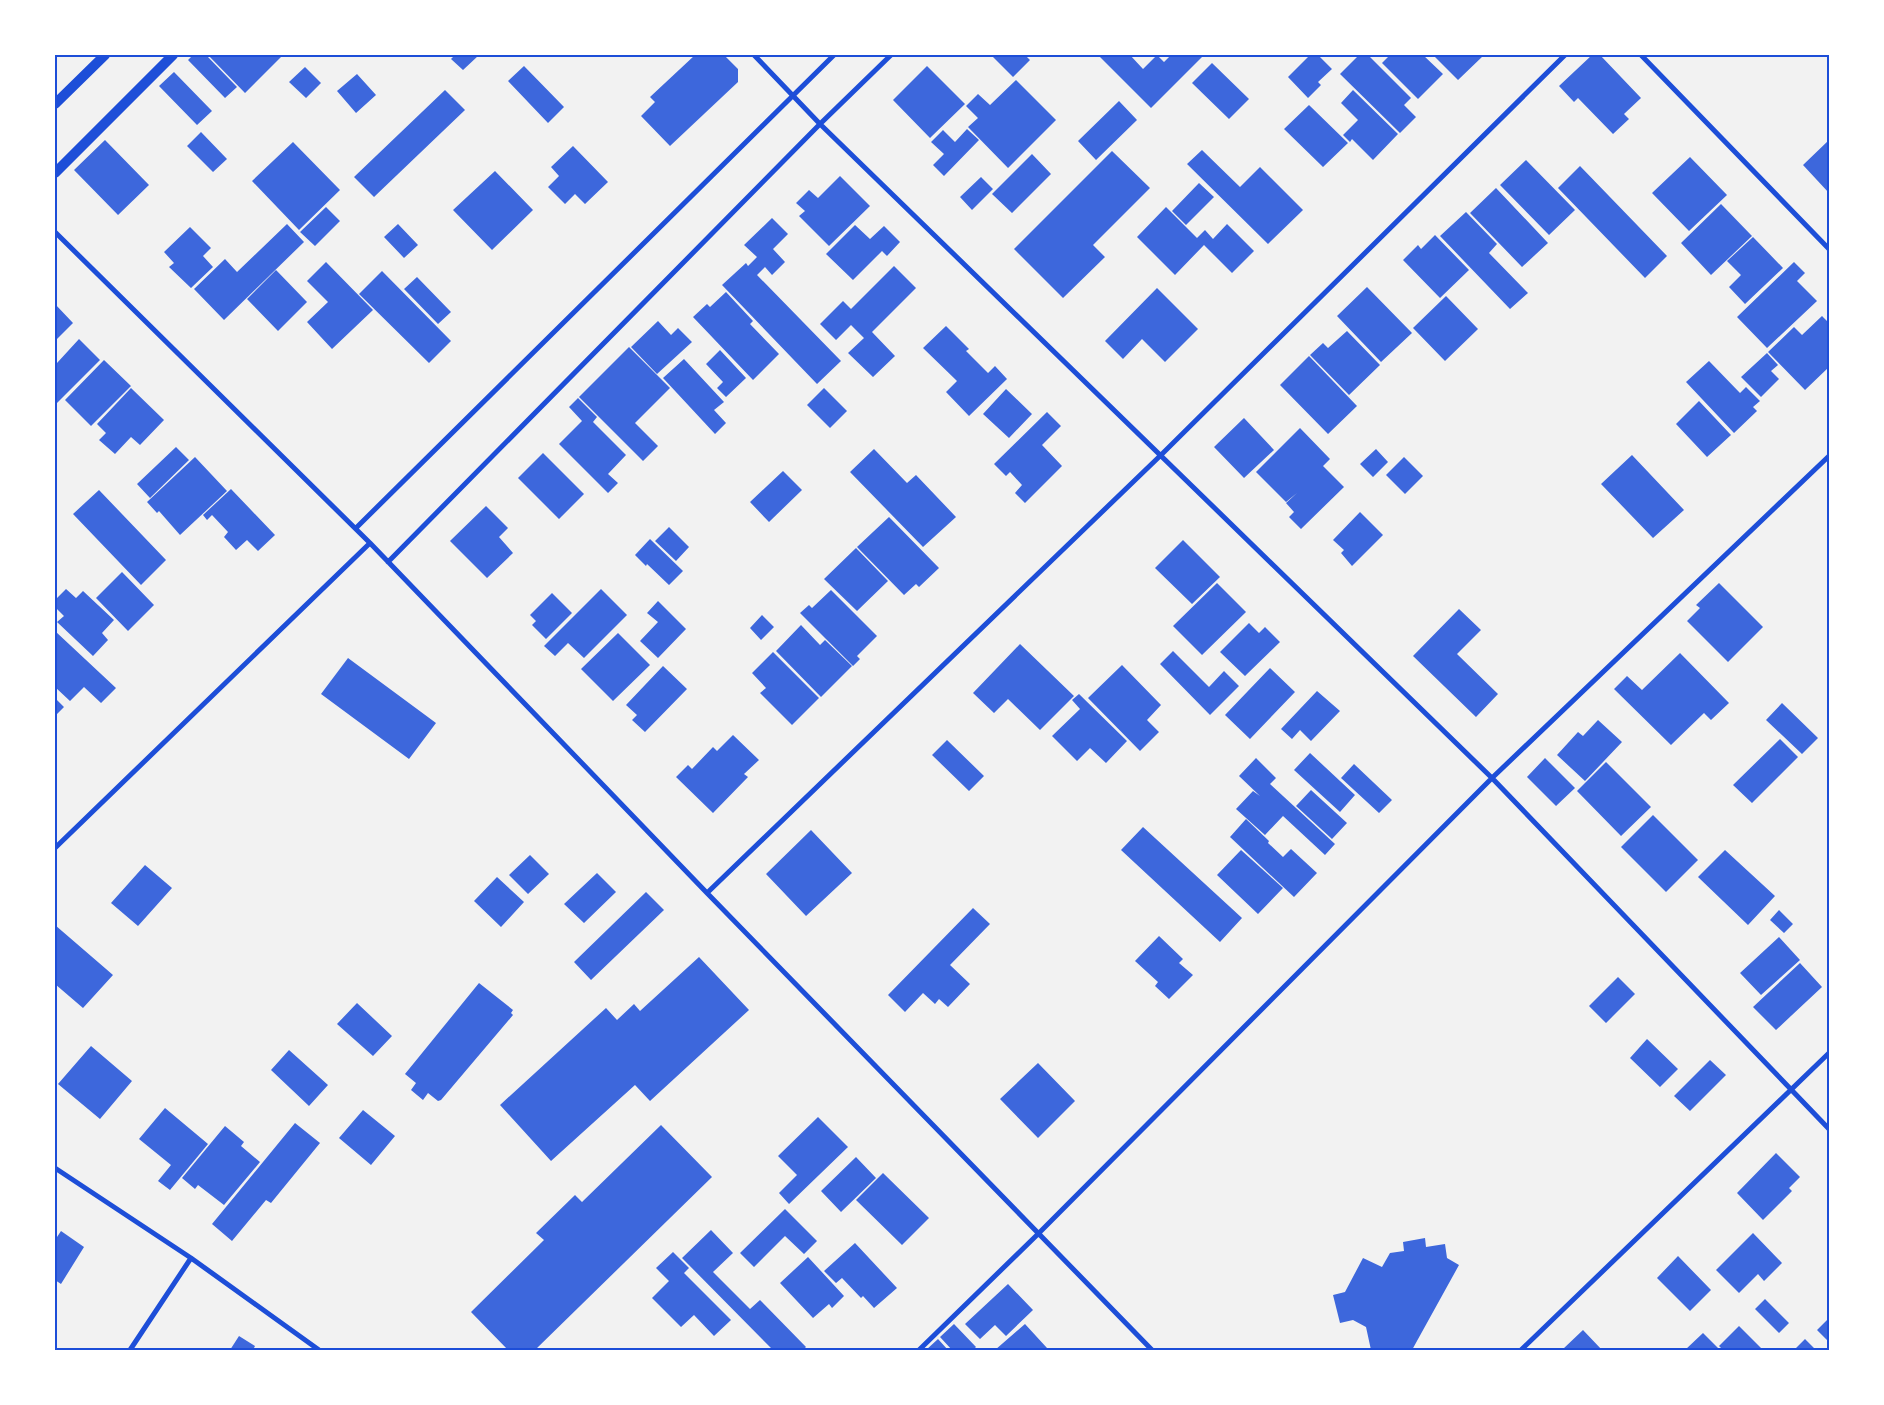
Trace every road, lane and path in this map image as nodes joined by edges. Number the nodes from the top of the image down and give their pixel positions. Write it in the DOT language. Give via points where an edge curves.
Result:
graph roads {
  1 [pos="106,55"];
  2 [pos="173,55"];
  3 [pos="754,55"];
  4 [pos="834,55"];
  5 [pos="891,55"];
  6 [pos="1565,55"];
  7 [pos="1641,55"];
  8 [pos="793,96"];
  9 [pos="55,104"];
  10 [pos="820,124"];
  11 [pos="55,173"];
  12 [pos="55,232"];
  13 [pos="1829,249"];
  14 [pos="1161,455"];
  15 [pos="1829,456"];
  16 [pos="356,528"];
  17 [pos="370,543"];
  18 [pos="388,562"];
  19 [pos="1492,778"];
  20 [pos="55,848"];
  21 [pos="707,893"];
  22 [pos="1829,1053"];
  23 [pos="1792,1089"];
  24 [pos="1829,1129"];
  25 [pos="55,1168"];
  26 [pos="1038,1234"];
  27 [pos="191,1258"];
  28 [pos="130,1350"];
  29 [pos="319,1350"];
  30 [pos="920,1350"];
  31 [pos="1152,1350"];
  32 [pos="1520,1350"];
  1 -- 9 [label="main road"];
  2 -- 11 [label="main road"];
  3 -- 8 [label="street"];
  4 -- 8 [label="street"];
  5 -- 10 [label="street"];
  6 -- 14 [label="street"];
  7 -- 13 [label="street"];
  8 -- 10 [label="street"];
  8 -- 16 [label="street"];
  10 -- 14 [label="street"];
  10 -- 18 [label="street"];
  12 -- 16 [label="street"];
  14 -- 19 [label="street"];
  14 -- 21 [label="street"];
  15 -- 19 [label="street"];
  16 -- 17 [label="street"];
  17 -- 18 [label="street"];
  17 -- 20 [label="street"];
  18 -- 21 [label="street"];
  19 -- 23 [label="street"];
  19 -- 26 [label="street"];
  21 -- 26 [label="street"];
  22 -- 23 [label="street"];
  23 -- 24 [label="street"];
  23 -- 32 [label="street"];
  25 -- 27 [label="street"];
  26 -- 30 [label="street"];
  26 -- 31 [label="street"];
  27 -- 28 [label="street"];
  27 -- 29 [label="street"];
}
